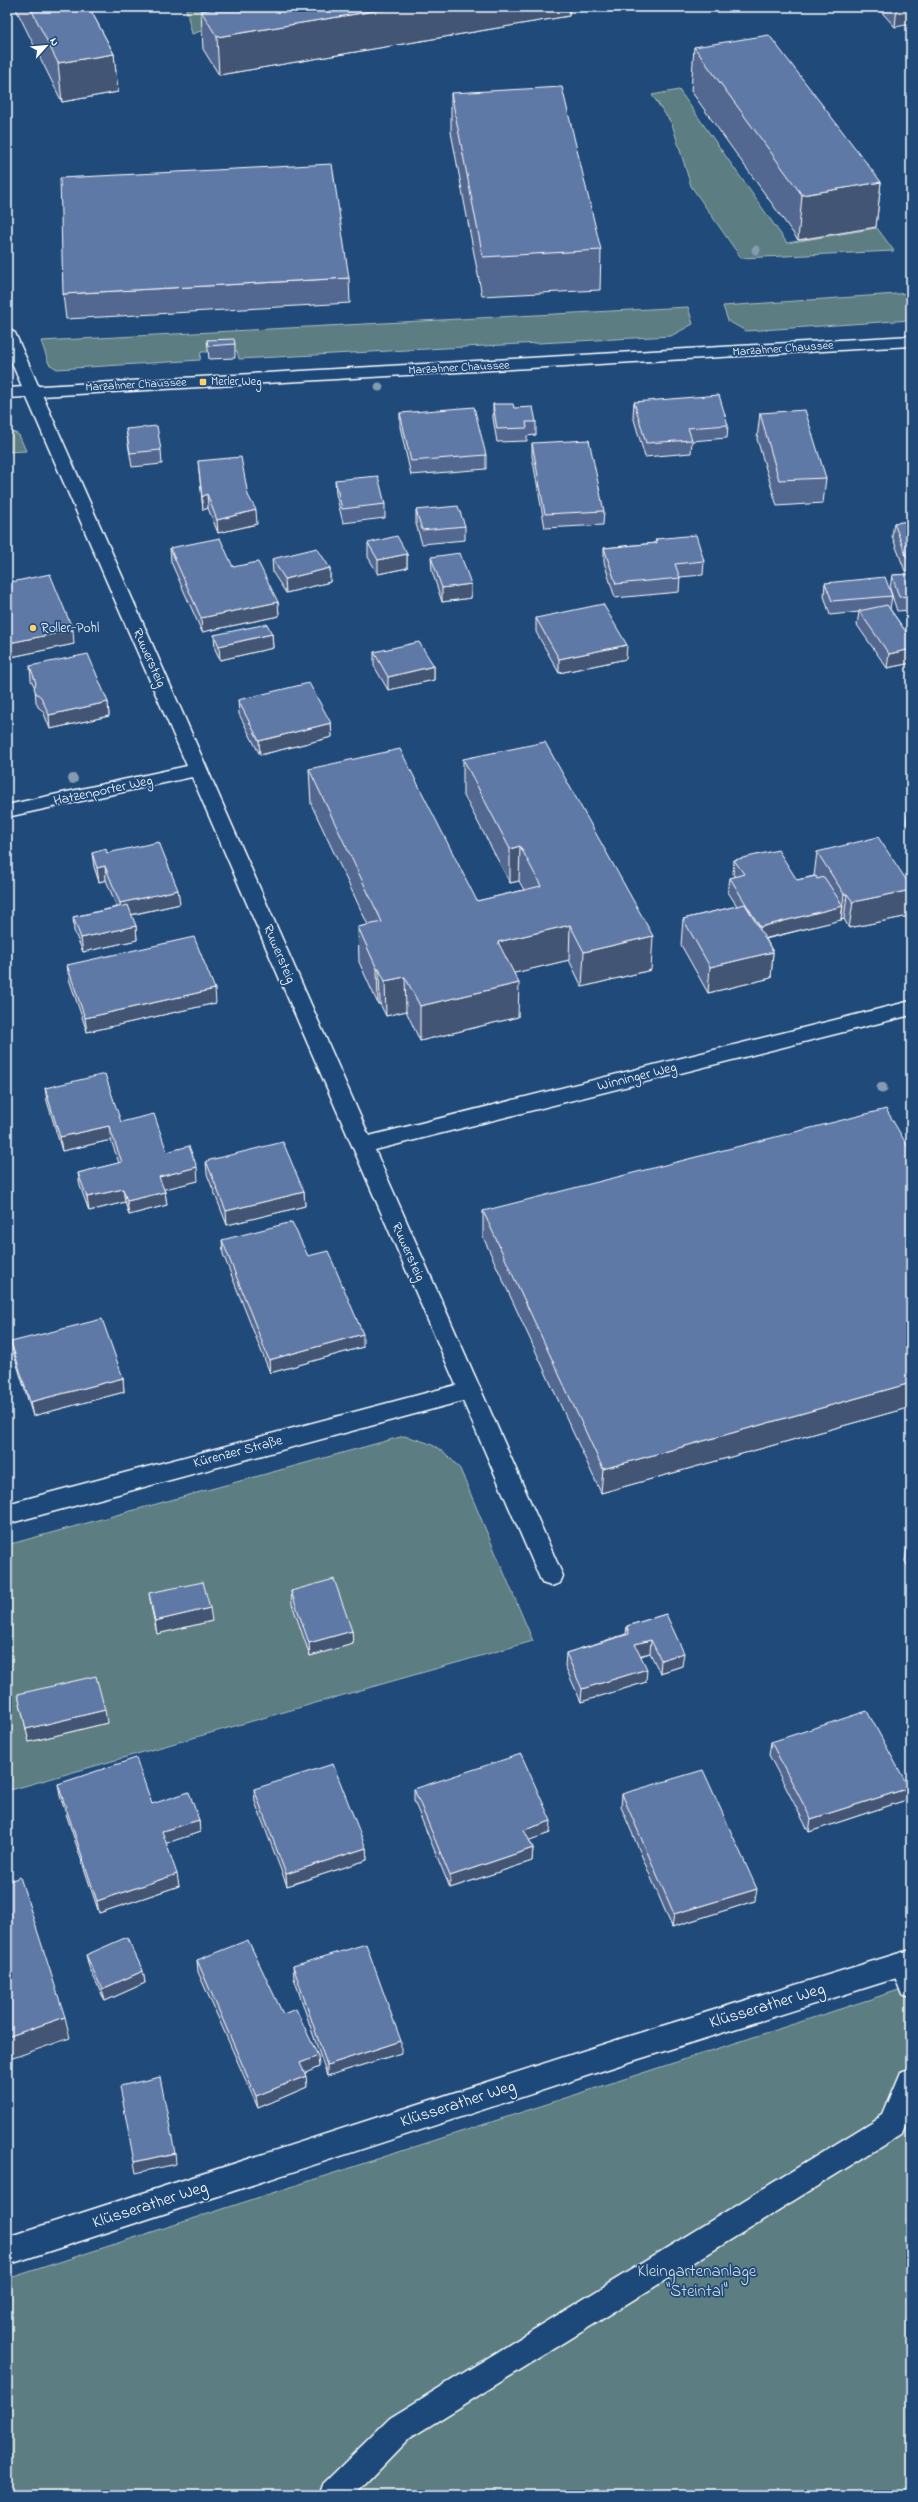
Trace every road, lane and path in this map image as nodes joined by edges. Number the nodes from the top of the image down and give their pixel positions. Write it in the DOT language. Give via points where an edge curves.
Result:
graph roads {
  1 [pos="7,333"];
  2 [pos="911,341"];
  3 [pos="32,391"];
  4 [pos="7,393"];
  5 [pos="198,770"];
  6 [pos="7,811"];
  7 [pos="911,1008"];
  8 [pos="362,1146"];
  9 [pos="469,1390"];
  10 [pos="7,1514"];
  11 [pos="550,1576"];
  12 [pos="908,1971"];
  13 [pos="911,2081"];
  14 [pos="7,2251"];
  15 [pos="334,2495"];
  1 -- 3 [label="street, Ruwersteig"];
  2 -- 3 [label="street, Marzahner Chaussee"];
  3 -- 4 [label="street, Marzahner Chaussee"];
  3 -- 5 [label="street, Ruwersteig"];
  5 -- 6 [label="street, Hatzenporter Weg"];
  5 -- 8 [label="street, Ruwersteig"];
  7 -- 8 [label="street, Winninger Weg"];
  8 -- 9 [label="street, Ruwersteig"];
  9 -- 10 [label="street, Kürenzer Straße"];
  9 -- 11 [label="street, Ruwersteig"];
  12 -- 14 [label="street, Klüsserather Weg" via="616,2053"];
  13 -- 15 [label="street" via="893,2124 400,2428"];
}
